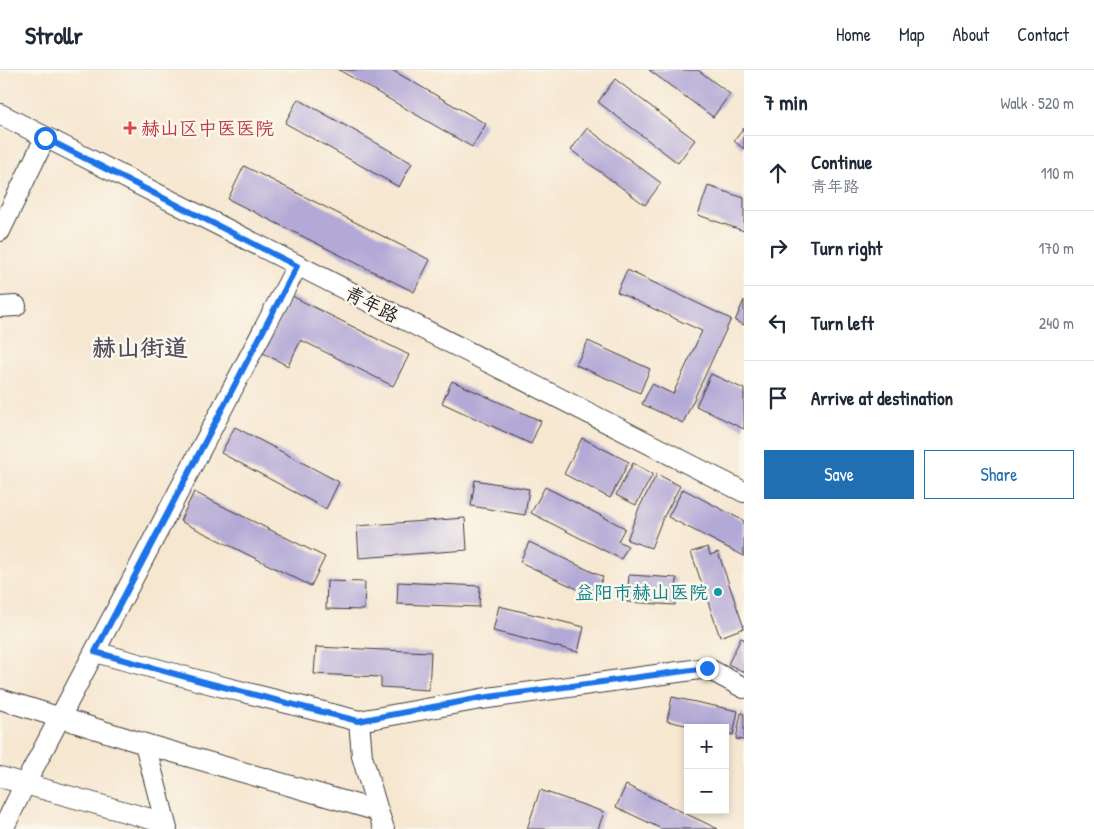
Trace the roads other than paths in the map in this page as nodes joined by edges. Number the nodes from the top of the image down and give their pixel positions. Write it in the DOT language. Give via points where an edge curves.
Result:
graph roads {
  1 [pos="0,114"];
  2 [pos="45,138"];
  3 [pos="0,231"];
  4 [pos="297,266"];
  5 [pos="744,492"];
  6 [pos="95,652"];
  7 [pos="744,688"];
  8 [pos="0,699"];
  9 [pos="60,717"];
  10 [pos="358,721"];
  11 [pos="145,744"];
  12 [pos="0,777"];
  13 [pos="25,784"];
  14 [pos="381,820"];
  15 [pos="166,826"];
  16 [pos="3,829"];
  1 -- 2 [label="street, 青年路"];
  2 -- 3 [label="street"];
  2 -- 4 [label="street, 青年路"];
  4 -- 5 [label="street, 青年路"];
  4 -- 6 [label="street"];
  6 -- 9 [label="street"];
  6 -- 10 [label="street"];
  7 -- 10 [label="street" via="707,668 481,698"];
  8 -- 9 [label="street"];
  9 -- 11 [label="street"];
  9 -- 13 [label="street"];
  10 -- 14 [label="street" via="362,756"];
  11 -- 14 [label="street"];
  11 -- 15 [label="street"];
  12 -- 13 [label="street"];
  13 -- 15 [label="street"];
  13 -- 16 [label="street"];
}
